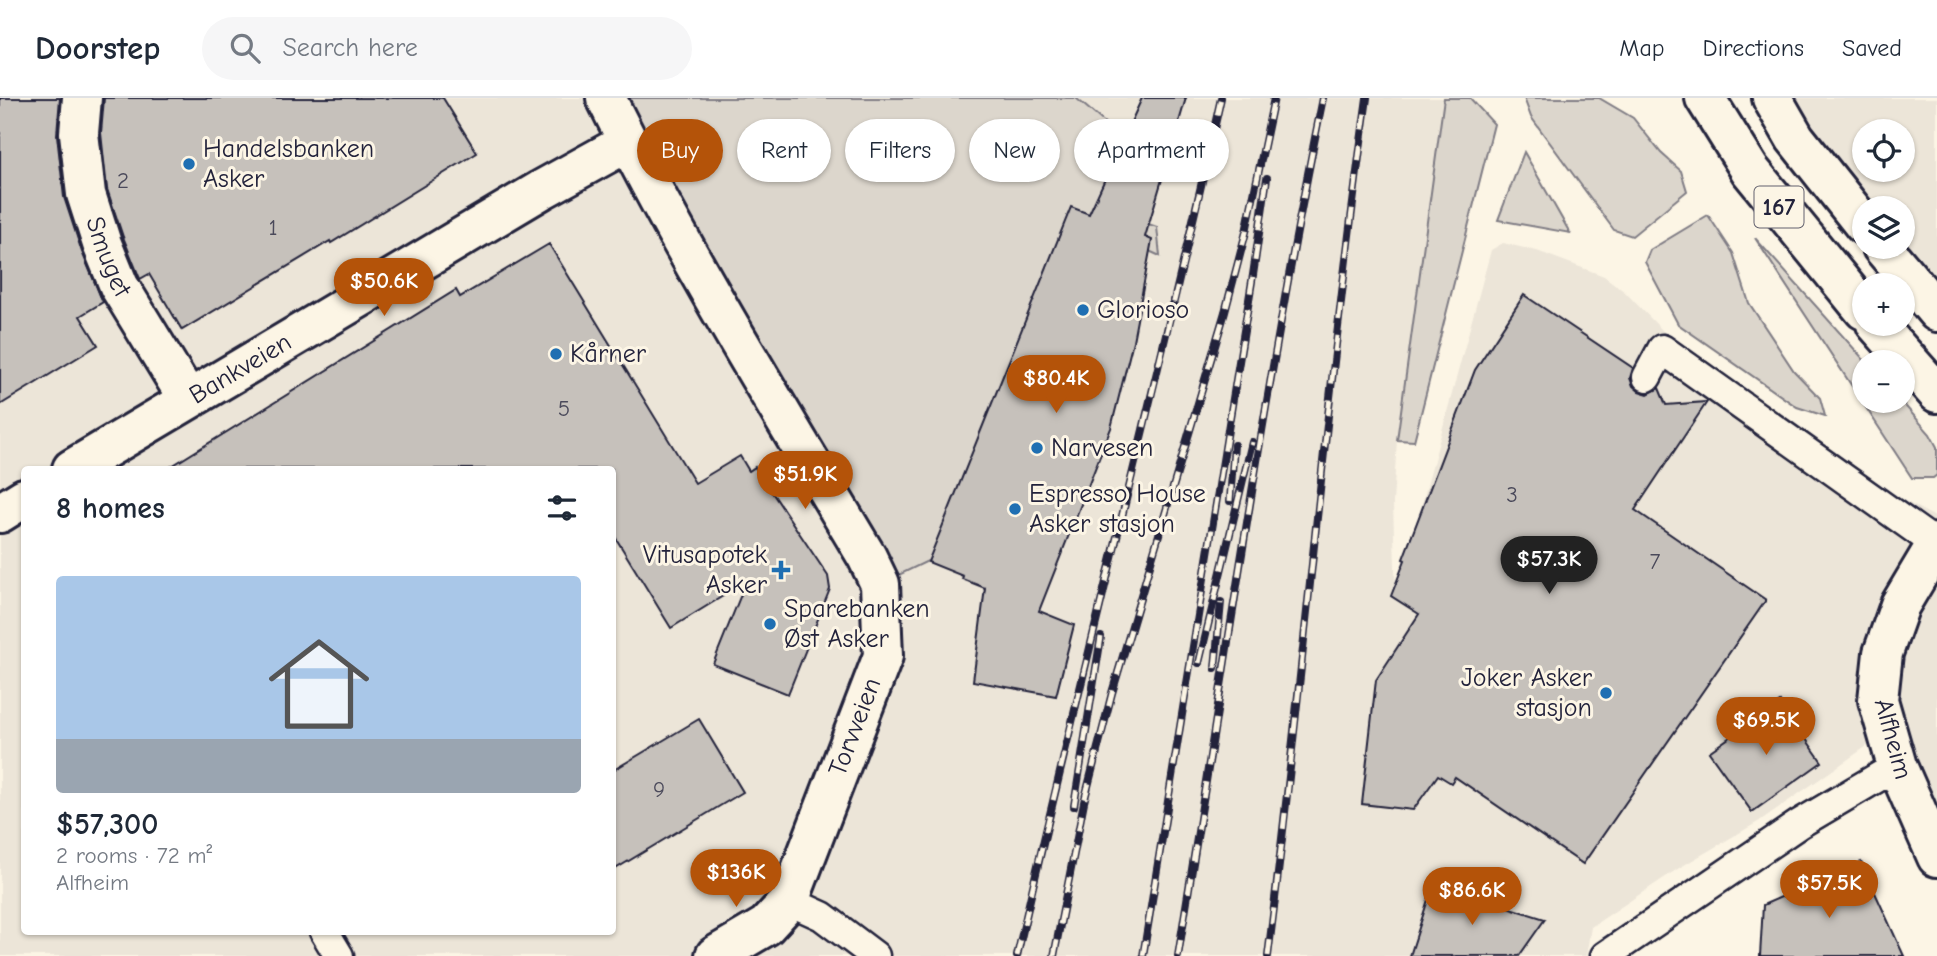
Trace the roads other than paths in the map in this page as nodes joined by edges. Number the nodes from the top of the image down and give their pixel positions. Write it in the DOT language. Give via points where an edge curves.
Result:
graph roads {
  1 [pos="82,98"];
  2 [pos="607,98"];
  3 [pos="1705,98"];
  4 [pos="1772,98"];
  5 [pos="628,142"];
  6 [pos="1852,210"];
  7 [pos="1892,259"];
  8 [pos="1852,295"];
  9 [pos="1937,312"];
  10 [pos="1887,336"];
  11 [pos="1647,377"];
  12 [pos="1937,393"];
  13 [pos="188,399"];
  14 [pos="77,466"];
  15 [pos="21,500"];
  16 [pos="0,513"];
  17 [pos="1937,543"];
  18 [pos="1896,766"];
  19 [pos="1937,858"];
  20 [pos="789,901"];
  21 [pos="326,935"];
  22 [pos="339,956"];
  23 [pos="715,956"];
  24 [pos="875,956"];
  25 [pos="1605,956"];
  1 -- 13 [label="street, Smuget" via="79,133 86,194 102,244 119,286"];
  2 -- 5 [label="street, Torvveien"];
  3 -- 8 [label="street, 167" via="1750,170"];
  4 -- 6 [label="street, 167" via="1795,138"];
  5 -- 13 [label="street, Bankveien"];
  5 -- 20 [label="street, Torvveien" via="880,584 883,656"];
  7 -- 9 [label="street"];
  10 -- 12 [label="street"];
  11 -- 17 [label="lane" via="1662,349"];
  13 -- 14 [label="street, Bankveien"];
  15 -- 16 [label="street"];
  17 -- 18 [label="street, Alfheim" via="1900,604 1883,653 1878,700"];
  18 -- 19 [label="street, Alfheim"];
  18 -- 25 [label="lane" via="1799,824"];
  20 -- 23 [label="street, Torvveien" via="766,926"];
  20 -- 24 [label="lane" via="822,916"];
  21 -- 22 [label="lane"];
}
